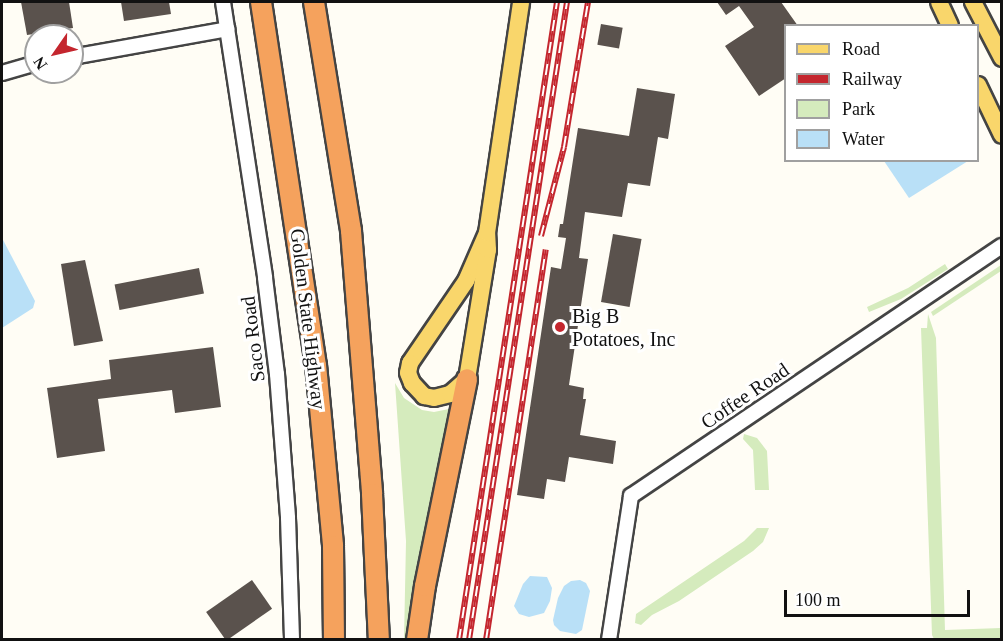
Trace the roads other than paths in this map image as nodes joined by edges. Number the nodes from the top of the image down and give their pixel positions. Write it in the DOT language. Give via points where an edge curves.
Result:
graph roads {
  1 [pos="223,2"];
  2 [pos="261,2"];
  3 [pos="314,2"];
  4 [pos="521,2"];
  5 [pos="939,2"];
  6 [pos="973,2"];
  7 [pos="949,24"];
  8 [pos="227,29"];
  9 [pos="84,55"];
  10 [pos="1002,58"];
  11 [pos="24,67"];
  12 [pos="2,74"];
  13 [pos="979,87"];
  14 [pos="1002,135"];
  15 [pos="487,233"];
  16 [pos="1002,246"];
  17 [pos="468,379"];
  18 [pos="292,639"];
  19 [pos="334,639"];
  20 [pos="379,639"];
  21 [pos="417,639"];
  22 [pos="609,639"];
  1 -- 8 [label="street, Saco Road"];
  2 -- 19 [label="highway, Golden State Highway" via="316,365 333,546"];
  3 -- 20 [label="highway" via="351,231"];
  4 -- 15 [label="main road"];
  5 -- 7 [label="main road"];
  6 -- 10 [label="main road"];
  8 -- 9 [label="street"];
  8 -- 18 [label="street, Saco Road" via="277,374"];
  11 -- 12 [label="street"];
  13 -- 14 [label="main road"];
  15 -- 17 [label="main road" via="488,250"];
  15 -- 17 [label="main road" via="469,274 416,351 408,373 417,390 434,398 456,391"];
  16 -- 22 [label="street, Coffee Road" via="631,496"];
  17 -- 21 [label="highway" via="424,585"];
}
